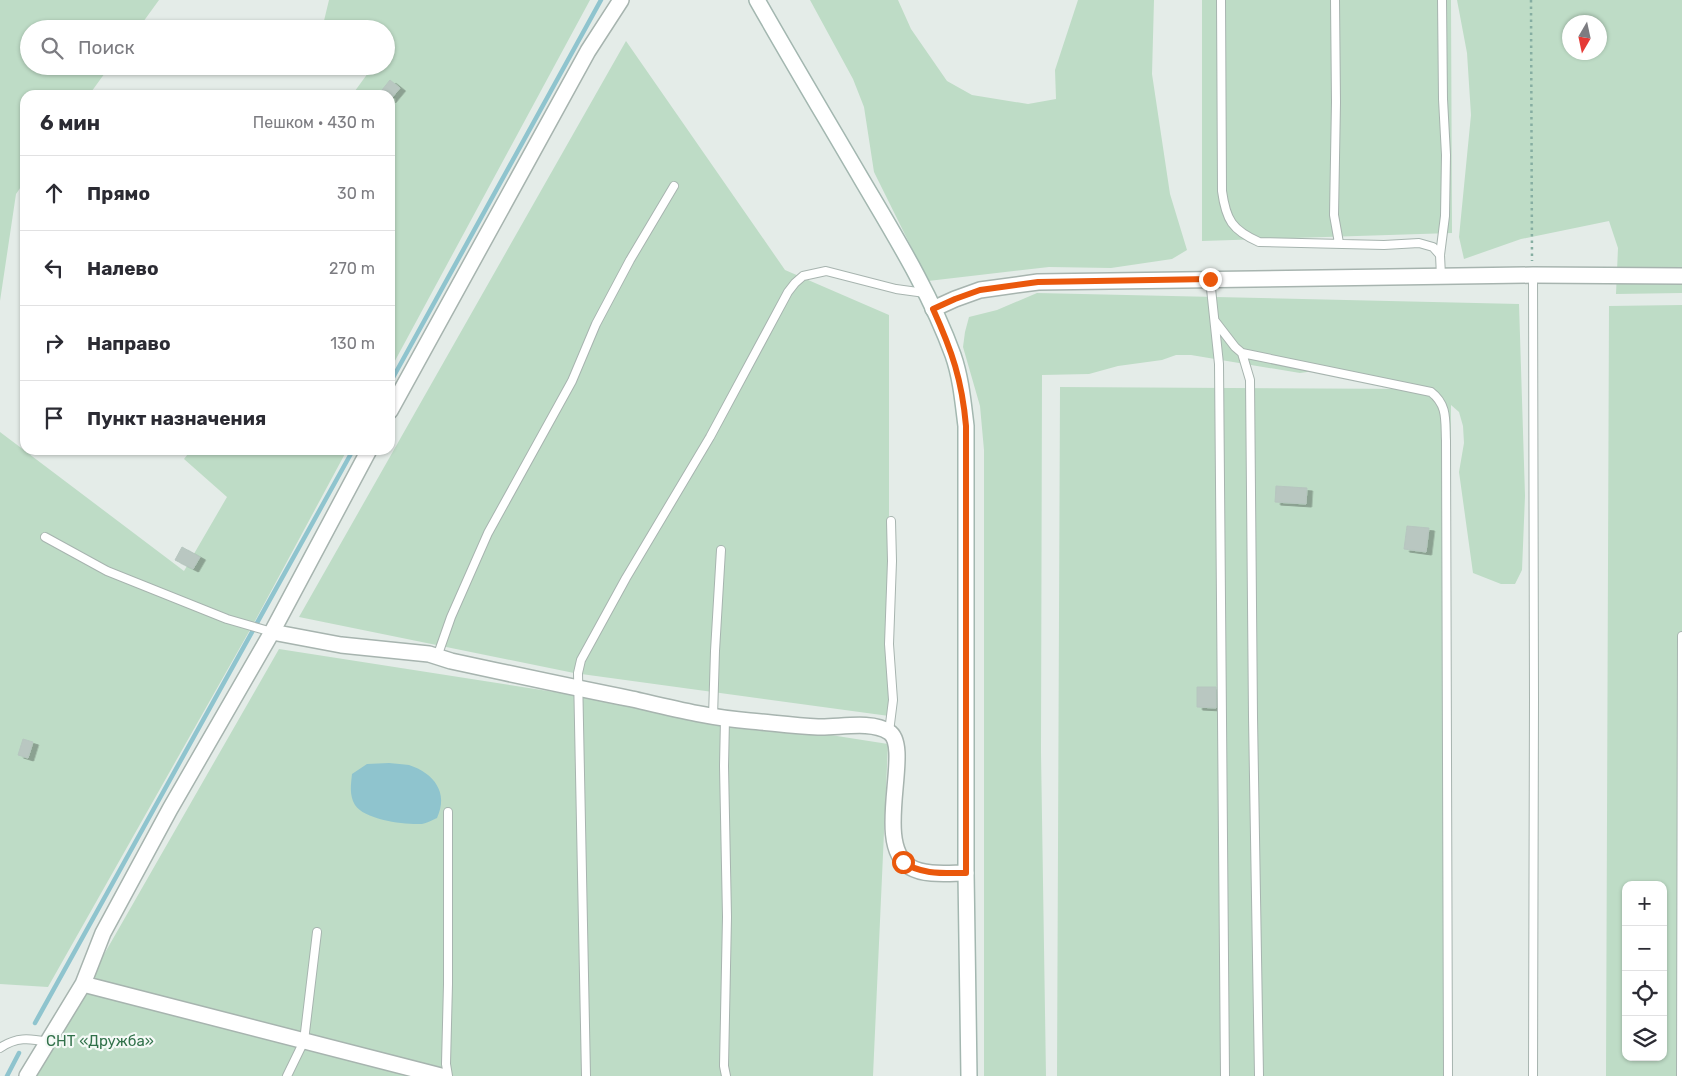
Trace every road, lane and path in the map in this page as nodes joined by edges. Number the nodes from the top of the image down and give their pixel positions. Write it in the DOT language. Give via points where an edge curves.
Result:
graph roads {
  1 [pos="621,0"];
  2 [pos="757,0"];
  3 [pos="1221,0"];
  4 [pos="1334,0"];
  5 [pos="1442,0"];
  6 [pos="1531,0"];
  7 [pos="674,186"];
  8 [pos="1339,243"];
  9 [pos="1440,255"];
  10 [pos="1533,275"];
  11 [pos="1441,276"];
  12 [pos="1682,276"];
  13 [pos="1210,279"];
  14 [pos="925,293"];
  15 [pos="933,309"];
  16 [pos="1215,321"];
  17 [pos="1242,353"];
  18 [pos="395,402"];
  19 [pos="366,455"];
  20 [pos="891,521"];
  21 [pos="45,537"];
  22 [pos="721,550"];
  23 [pos="268,631"];
  24 [pos="1682,636"];
  25 [pos="436,657"];
  26 [pos="579,688"];
  27 [pos="719,718"];
  28 [pos="889,732"];
  29 [pos="448,812"];
  30 [pos="966,873"];
  31 [pos="317,932"];
  32 [pos="82,984"];
  33 [pos="304,1041"];
  34 [pos="47,1042"];
  35 [pos="0,1048"];
  36 [pos="27,1076"];
  37 [pos="286,1076"];
  38 [pos="441,1076"];
  39 [pos="448,1076"];
  40 [pos="586,1076"];
  41 [pos="726,1076"];
  42 [pos="968,1076"];
  43 [pos="1225,1076"];
  44 [pos="1259,1076"];
  45 [pos="1448,1076"];
  46 [pos="1532,1076"];
  47 [pos="1681,1076"];
  1 -- 18 [label="street" via="588,51"];
  2 -- 14 [label="street"];
  3 -- 8 [label="lane" via="1222,191 1230,222 1243,235 1259,242"];
  4 -- 8 [label="lane" via="1334,215"];
  5 -- 9 [label="lane" via="1446,155 1445,216"];
  6 -- 10 [label="path"];
  7 -- 25 [label="lane" via="630,260 596,324 572,381 488,534"];
  8 -- 9 [label="lane" via="1419,243 1433,247"];
  9 -- 11 [label="lane"];
  10 -- 11 [label="street"];
  10 -- 12 [label="street"];
  10 -- 46 [label="lane"];
  11 -- 13 [label="street"];
  13 -- 15 [label="street" via="1038,282 980,290"];
  13 -- 16 [label="lane"];
  14 -- 15 [label="street"];
  14 -- 26 [label="lane" via="826,271 803,276 795,283 581,660"];
  15 -- 30 [label="street" via="953,356 966,426"];
  16 -- 17 [label="lane"];
  16 -- 43 [label="lane" via="1219,364"];
  17 -- 44 [label="lane" via="1250,380"];
  17 -- 45 [label="lane" via="1432,392 1444,409"];
  19 -- 23 [label="street"];
  20 -- 28 [label="lane" via="889,644 893,700"];
  21 -- 23 [label="lane" via="108,570 227,619"];
  22 -- 27 [label="lane" via="715,651"];
  23 -- 25 [label="street" via="340,645"];
  23 -- 32 [label="street" via="107,924"];
  24 -- 47 [label="lane"];
  25 -- 26 [label="street"];
  26 -- 27 [label="street"];
  26 -- 40 [label="lane"];
  27 -- 28 [label="street" via="818,727 861,726"];
  27 -- 41 [label="lane" via="724,766 727,918"];
  28 -- 30 [label="street" via="895,738 897,749 892,810 897,850 903,862 924,871"];
  29 -- 39 [label="lane"];
  30 -- 42 [label="street"];
  31 -- 33 [label="lane"];
  32 -- 33 [label="street"];
  32 -- 34 [label="street"];
  33 -- 37 [label="lane"];
  33 -- 38 [label="street"];
  34 -- 35 [label="lane" via="30,1038 14,1040"];
  34 -- 36 [label="street"];
}
